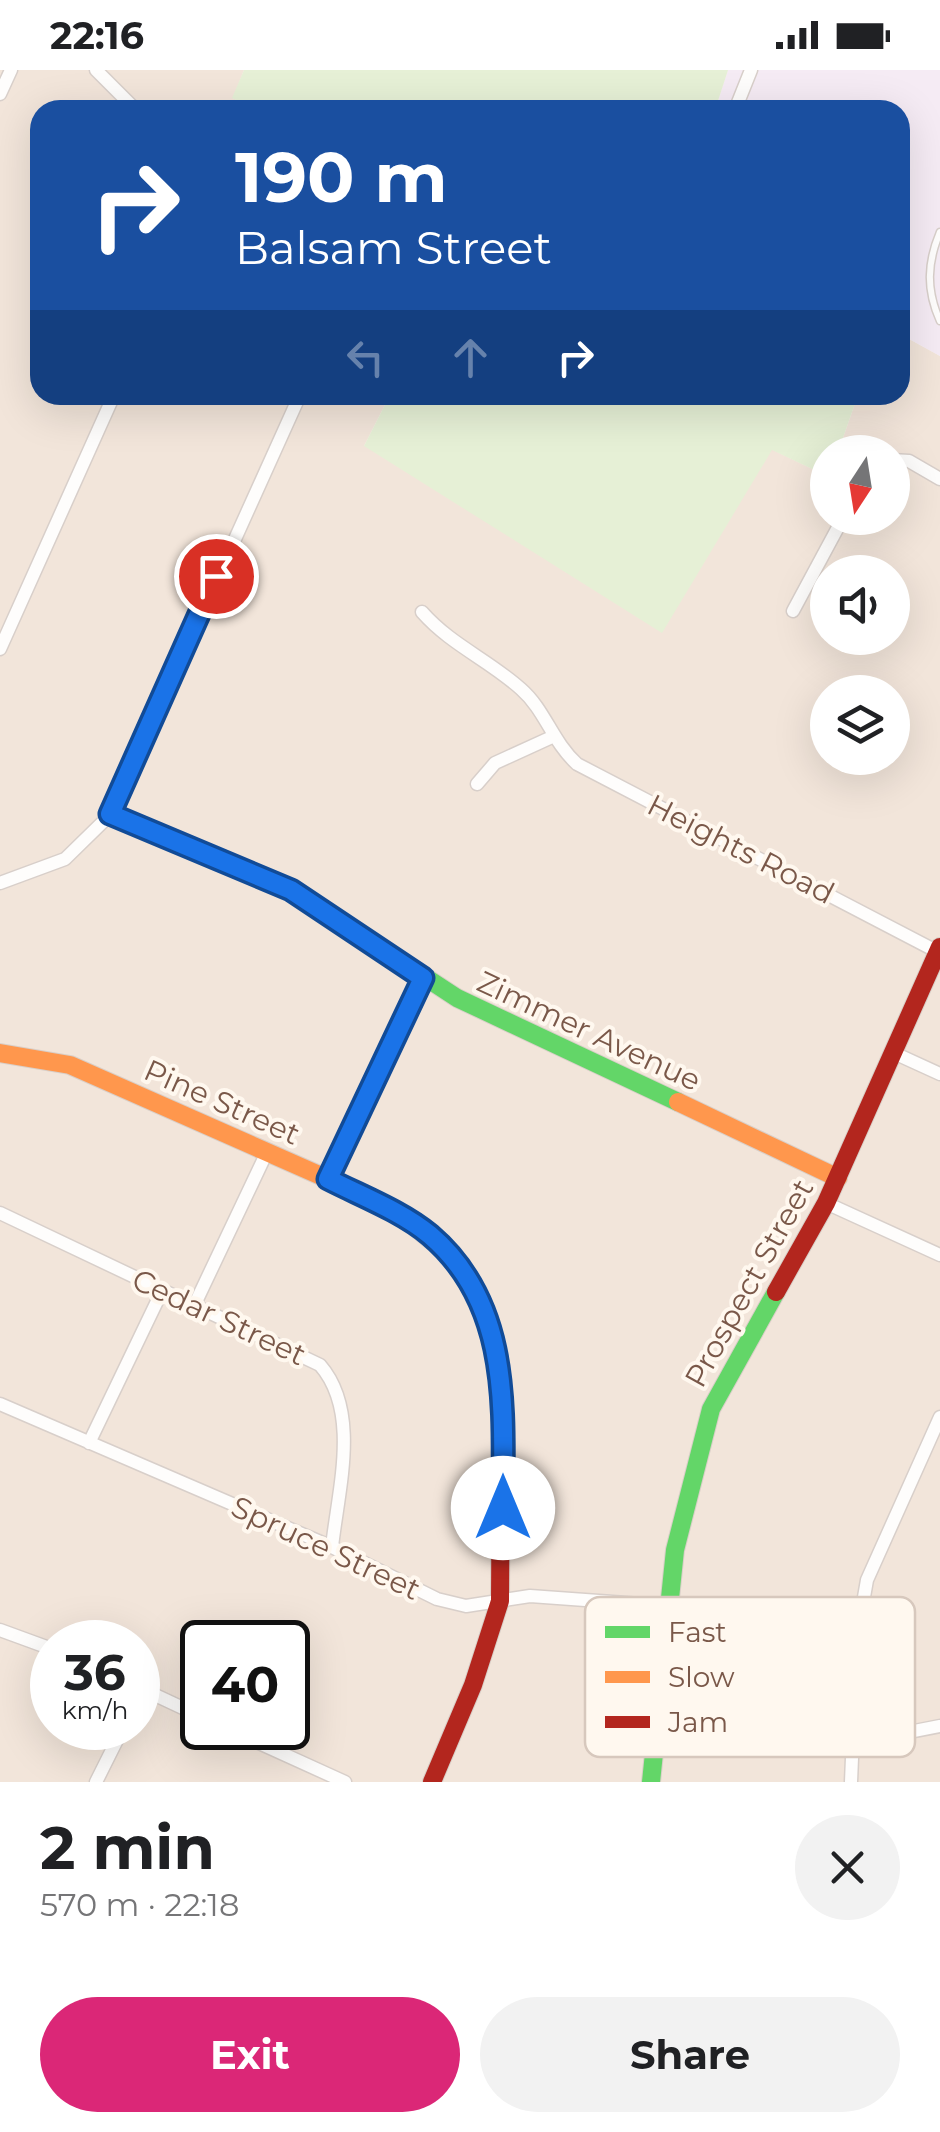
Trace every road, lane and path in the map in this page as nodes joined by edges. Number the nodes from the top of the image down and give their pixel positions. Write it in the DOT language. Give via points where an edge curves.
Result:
graph roads {
  1 [pos="10,70"];
  2 [pos="96,70"];
  3 [pos="750,70"];
  4 [pos="0,94"];
  5 [pos="126,100"];
  6 [pos="739,100"];
  7 [pos="940,232"];
  8 [pos="940,320"];
  9 [pos="110,405"];
  10 [pos="295,405"];
  11 [pos="910,462"];
  12 [pos="940,479"];
  13 [pos="834,535"];
  14 [pos="793,611"];
  15 [pos="422,612"];
  16 [pos="0,649"];
  17 [pos="552,737"];
  18 [pos="477,784"];
  19 [pos="110,814"];
  20 [pos="0,883"];
  21 [pos="939,950"];
  22 [pos="423,978"];
  23 [pos="894,1053"];
  24 [pos="0,1054"];
  25 [pos="940,1074"];
  26 [pos="266,1152"];
  27 [pos="838,1178"];
  28 [pos="328,1179"];
  29 [pos="826,1203"];
  30 [pos="0,1213"];
  31 [pos="940,1255"];
  32 [pos="162,1292"];
  33 [pos="194,1306"];
  34 [pos="0,1404"];
  35 [pos="940,1418"];
  36 [pos="89,1443"];
  37 [pos="332,1548"];
  38 [pos="669,1597"];
  39 [pos="864,1597"];
  40 [pos="585,1598"];
  41 [pos="500,1601"];
  42 [pos="0,1630"];
  43 [pos="30,1640"];
  44 [pos="940,1726"];
  45 [pos="915,1731"];
  46 [pos="112,1750"];
  47 [pos="274,1750"];
  48 [pos="653,1757"];
  49 [pos="852,1757"];
  50 [pos="96,1782"];
  51 [pos="345,1782"];
  52 [pos="432,1782"];
  53 [pos="651,1782"];
  54 [pos="851,1782"];
  1 -- 4 [label="street"];
  2 -- 5 [label="street"];
  3 -- 6 [label="street"];
  7 -- 8 [label="lane" via="928,284"];
  9 -- 16 [label="street"];
  10 -- 19 [label="street"];
  11 -- 12 [label="street"];
  13 -- 14 [label="street"];
  15 -- 17 [label="street, Heights Road" via="445,638 520,687"];
  17 -- 18 [label="street" via="495,763"];
  17 -- 21 [label="street, Heights Road" via="577,764"];
  19 -- 20 [label="street" via="65,859"];
  19 -- 22 [label="street, Zimmer Avenue" via="291,890"];
  21 -- 23 [label="street, Prospect Street"];
  22 -- 27 [label="street, Zimmer Avenue" via="498,1020"];
  22 -- 28 [label="street"];
  23 -- 25 [label="street"];
  23 -- 27 [label="street, Prospect Street"];
  24 -- 26 [label="street, Pine Street" via="70,1065"];
  26 -- 28 [label="street, Pine Street"];
  26 -- 33 [label="street"];
  27 -- 29 [label="street, Prospect Street"];
  28 -- 41 [label="street, Pine Street" via="428,1234 466,1277 490,1326 502,1379"];
  29 -- 31 [label="street"];
  29 -- 38 [label="street, Prospect Street" via="711,1408 682,1511"];
  30 -- 32 [label="street, Cedar Street"];
  32 -- 33 [label="street, Cedar Street"];
  32 -- 36 [label="street"];
  33 -- 37 [label="street, Cedar Street" via="306,1355 342,1397"];
  34 -- 36 [label="street, Spruce Street"];
  35 -- 39 [label="street"];
  36 -- 37 [label="street, Spruce Street"];
  37 -- 41 [label="street, Spruce Street" via="437,1598 466,1606"];
  40 -- 41 [label="street, Spruce Street"];
  41 -- 52 [label="street, Pine Street"];
  42 -- 43 [label="street"];
  44 -- 45 [label="street"];
  46 -- 50 [label="street"];
  47 -- 51 [label="street"];
  48 -- 53 [label="street, Prospect Street"];
  49 -- 54 [label="street"];
}
